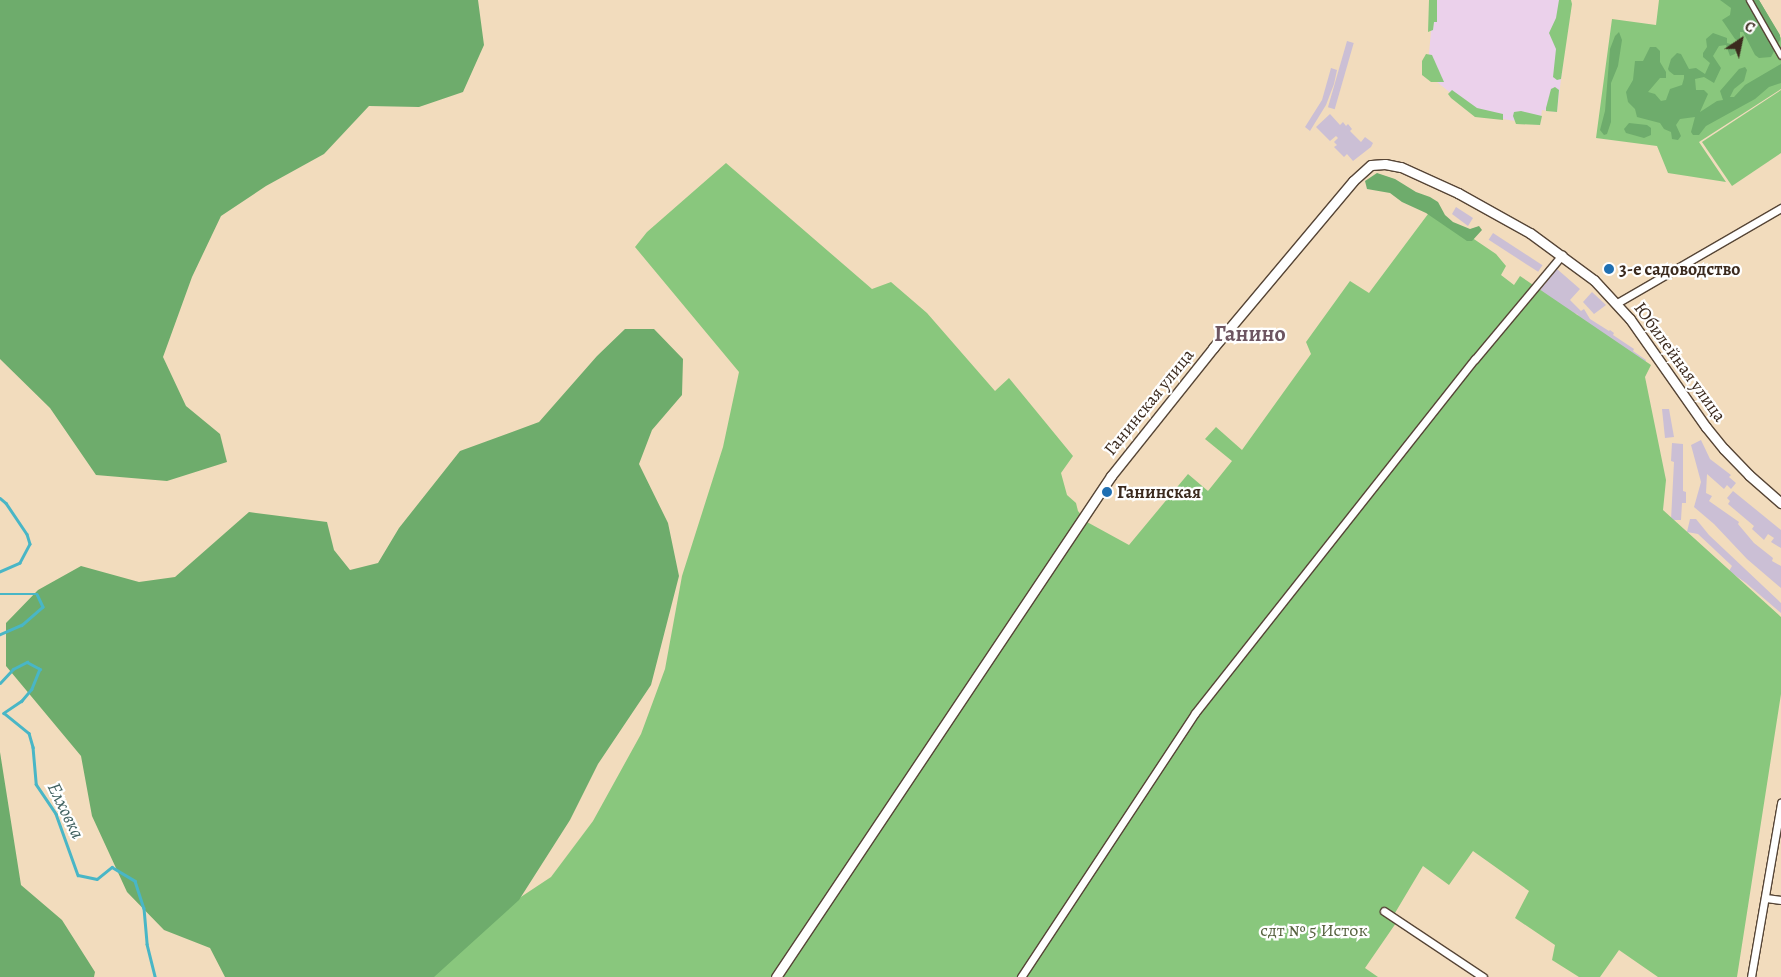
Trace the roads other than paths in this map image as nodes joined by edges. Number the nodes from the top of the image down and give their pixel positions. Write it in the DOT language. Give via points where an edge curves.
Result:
graph roads {
  1 [pos="1749,0"];
  2 [pos="1781,56"];
  3 [pos="1361,172"];
  4 [pos="1781,208"];
  5 [pos="1562,255"];
  6 [pos="1617,303"];
  7 [pos="1781,503"];
  8 [pos="1781,803"];
  9 [pos="1766,898"];
  10 [pos="1781,900"];
  11 [pos="1384,911"];
  12 [pos="776,977"];
  13 [pos="1021,977"];
  14 [pos="1483,977"];
  15 [pos="1751,977"];
  1 -- 2 [label="street"];
  3 -- 5 [label="street, Юбилейная улица" via="1371,166 1386,164 1411,170 1513,222"];
  3 -- 12 [label="street, Ганинская улица" via="1159,414 1082,518"];
  4 -- 6 [label="street"];
  5 -- 6 [label="street, Юбилейная улица"];
  5 -- 13 [label="street" via="1474,359 1195,713"];
  6 -- 7 [label="street, Юбилейная улица" via="1706,427 1749,475"];
  8 -- 9 [label="street"];
  9 -- 10 [label="street"];
  9 -- 15 [label="street"];
  11 -- 14 [label="street"];
}
